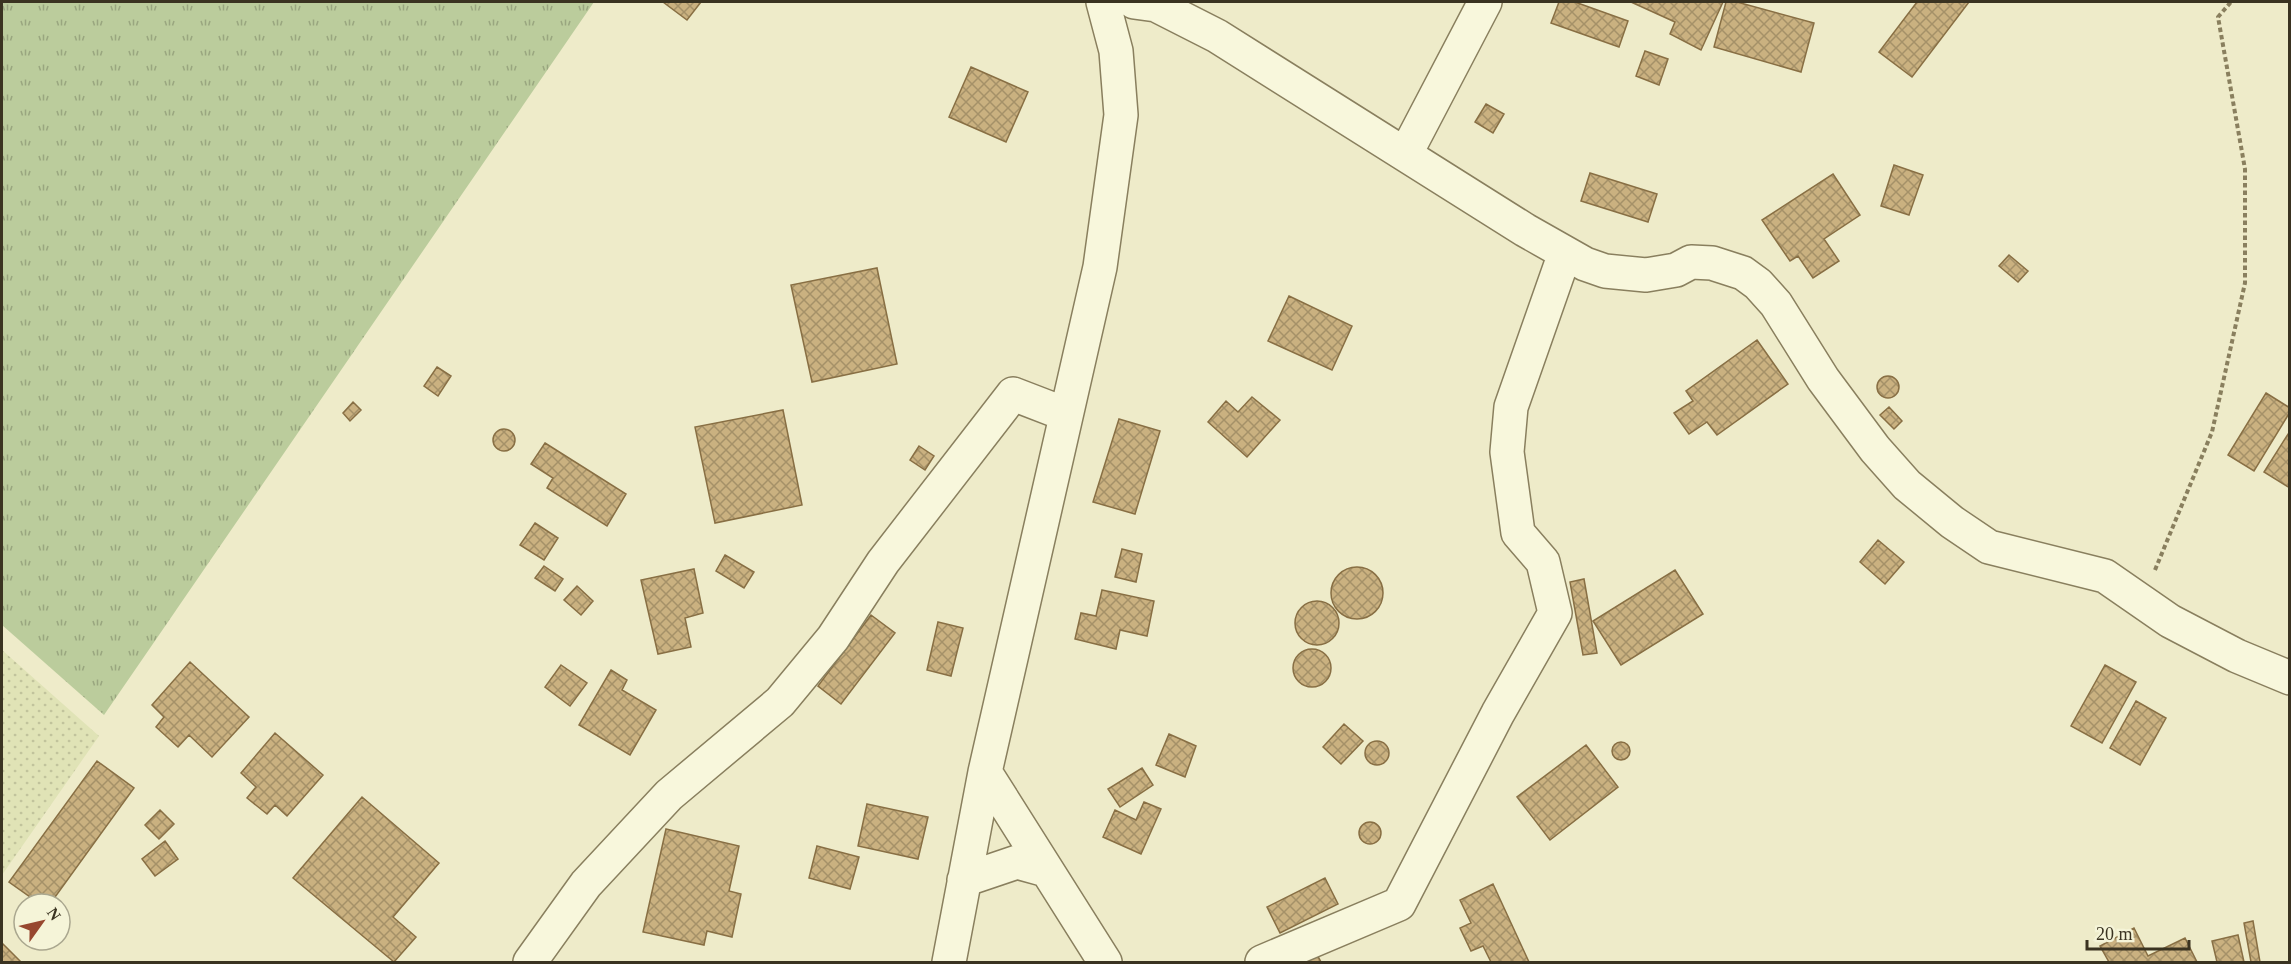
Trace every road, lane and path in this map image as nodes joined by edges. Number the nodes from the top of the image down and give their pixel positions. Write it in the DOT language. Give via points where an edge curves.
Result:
graph roads {
  1 [pos="1103,2"];
  2 [pos="1134,2"];
  3 [pos="1485,2"];
  4 [pos="2230,2"];
  5 [pos="1406,153"];
  6 [pos="1565,253"];
  7 [pos="1065,414"];
  8 [pos="2142,602"];
  9 [pos="2289,678"];
  10 [pos="985,772"];
  11 [pos="1046,870"];
  12 [pos="964,880"];
  13 [pos="530,963"];
  14 [pos="949,963"];
  15 [pos="1105,963"];
  16 [pos="1262,963"];
  1 -- 7 [label="street" via="1116,51 1121,115 1100,267"];
  2 -- 5 [label="street" via="1156,5 1217,36"];
  3 -- 5 [label="street"];
  4 -- 8 [label="path" via="2218,18 2245,169 2245,283 2212,432"];
  5 -- 6 [label="street"];
  6 -- 8 [label="street" via="1605,271 1628,274 1658,275 1691,262 1730,267 1743,273 1776,304 1823,379 1907,485 1989,547 2105,576"];
  6 -- 16 [label="street" via="1511,407 1507,452 1518,533 1543,562 1555,613 1399,903"];
  7 -- 10 [label="street"];
  7 -- 13 [label="street" via="1013,394 883,562 833,638 780,702 669,795 586,884"];
  8 -- 9 [label="street" via="2237,656"];
  10 -- 11 [label="street"];
  10 -- 12 [label="street"];
  11 -- 12 [label="street" via="1017,862"];
  11 -- 15 [label="street"];
  12 -- 14 [label="street"];
}
